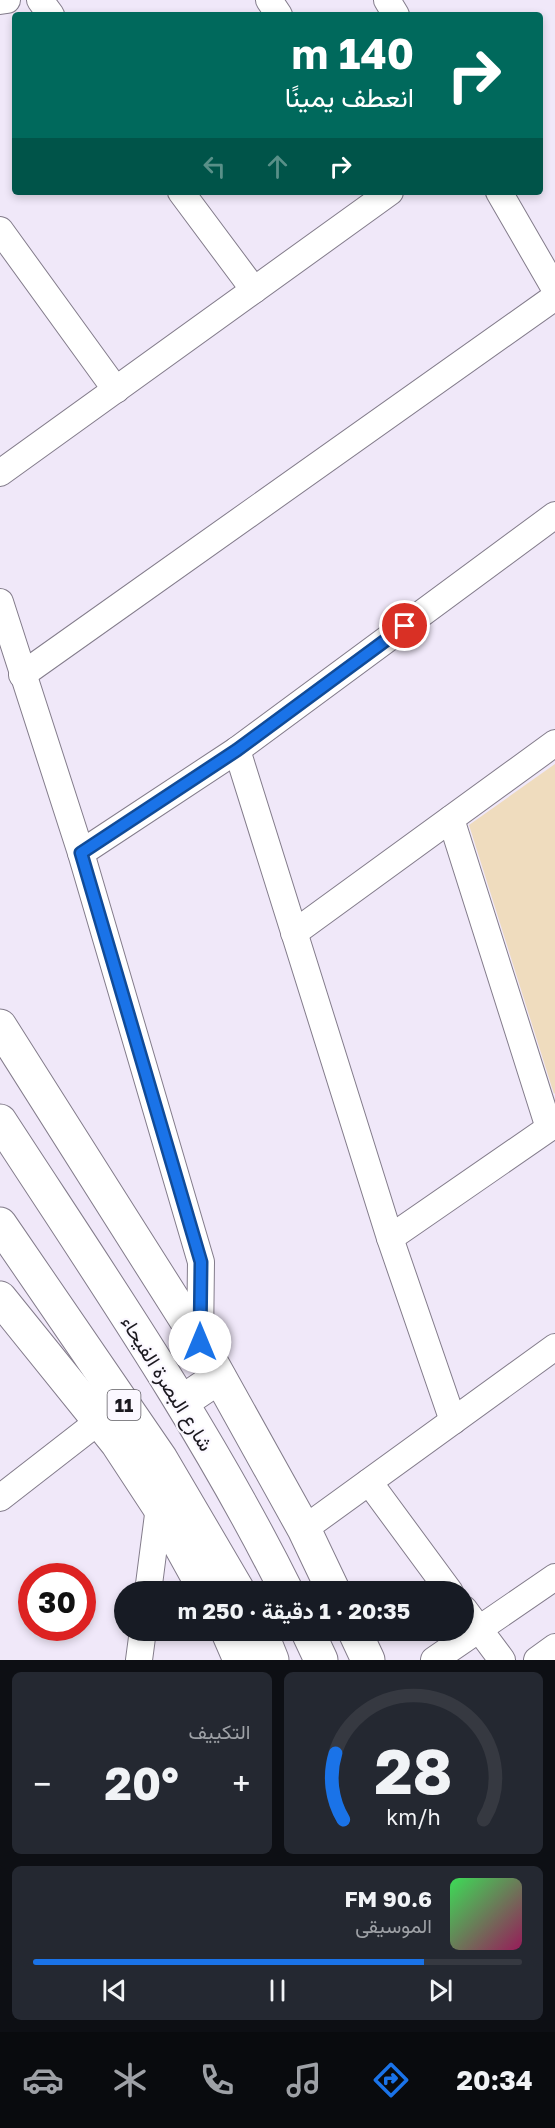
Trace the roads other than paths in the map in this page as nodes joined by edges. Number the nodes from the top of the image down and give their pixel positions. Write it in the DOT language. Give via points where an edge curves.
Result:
graph roads {
  1 [pos="7,0"];
  2 [pos="0,2"];
  3 [pos="183,195"];
  4 [pos="386,195"];
  5 [pos="501,195"];
  6 [pos="0,230"];
  7 [pos="555,289"];
  8 [pos="254,290"];
  9 [pos="555,297"];
  10 [pos="116,390"];
  11 [pos="0,473"];
  12 [pos="555,515"];
  13 [pos="0,602"];
  14 [pos="22,675"];
  15 [pos="555,743"];
  16 [pos="237,750"];
  17 [pos="451,819"];
  18 [pos="81,853"];
  19 [pos="294,933"];
  20 [pos="0,1026"];
  21 [pos="0,1121"];
  22 [pos="552,1126"];
  23 [pos="0,1224"];
  24 [pos="390,1238"];
  25 [pos="0,1298"];
  26 [pos="200,1342"];
  27 [pos="555,1347"];
  28 [pos="219,1377"];
  29 [pos="182,1402"];
  30 [pos="99,1421"];
  31 [pos="453,1421"];
  32 [pos="369,1482"];
  33 [pos="0,1498"];
  34 [pos="159,1507"];
  35 [pos="304,1529"];
  36 [pos="555,1577"];
  37 [pos="149,1581"];
  38 [pos="200,1581"];
  39 [pos="233,1581"];
  40 [pos="282,1581"];
  41 [pos="329,1581"];
  42 [pos="442,1581"];
  43 [pos="474,1618"];
  44 [pos="474,1623"];
  45 [pos="142,1641"];
  46 [pos="232,1641"];
  47 [pos="264,1641"];
  48 [pos="312,1641"];
  49 [pos="359,1641"];
  50 [pos="451,1641"];
  51 [pos="555,1647"];
  52 [pos="139,1660"];
  53 [pos="240,1660"];
  54 [pos="272,1660"];
  55 [pos="321,1660"];
  56 [pos="368,1660"];
  57 [pos="434,1660"];
  58 [pos="502,1660"];
  59 [pos="537,1660"];
  1 -- 2 [label="street"];
  3 -- 8 [label="street"];
  4 -- 8 [label="street"];
  5 -- 7 [label="street"];
  6 -- 10 [label="street"];
  8 -- 10 [label="street"];
  9 -- 14 [label="street"];
  10 -- 11 [label="street"];
  12 -- 16 [label="street"];
  13 -- 14 [label="street"];
  14 -- 18 [label="street"];
  15 -- 17 [label="street"];
  16 -- 18 [label="street"];
  16 -- 19 [label="street"];
  17 -- 19 [label="street"];
  17 -- 22 [label="street"];
  18 -- 26 [label="street" via="201,1262"];
  19 -- 24 [label="street"];
  20 -- 26 [label="main road"];
  21 -- 29 [label="main road, شارع البصرة الفيحاء / 11"];
  22 -- 24 [label="street"];
  23 -- 39 [label="main road, 11" via="161,1459"];
  24 -- 31 [label="street"];
  25 -- 30 [label="main road"];
  26 -- 28 [label="main road"];
  27 -- 31 [label="street"];
  28 -- 29 [label="main road"];
  28 -- 35 [label="main road"];
  29 -- 40 [label="main road, شارع البصرة الفيحاء / 11"];
  30 -- 33 [label="street"];
  30 -- 34 [label="main road"];
  31 -- 32 [label="street"];
  32 -- 35 [label="street"];
  32 -- 42 [label="street"];
  34 -- 37 [label="street"];
  34 -- 38 [label="main road"];
  35 -- 41 [label="main road"];
  36 -- 43 [label="street"];
  44 -- 58 [label="street"];
  45 -- 52 [label="street"];
  46 -- 53 [label="main road"];
  47 -- 54 [label="main road"];
  48 -- 55 [label="main road"];
  49 -- 56 [label="main road"];
  50 -- 57 [label="street"];
  51 -- 59 [label="street"];
}
